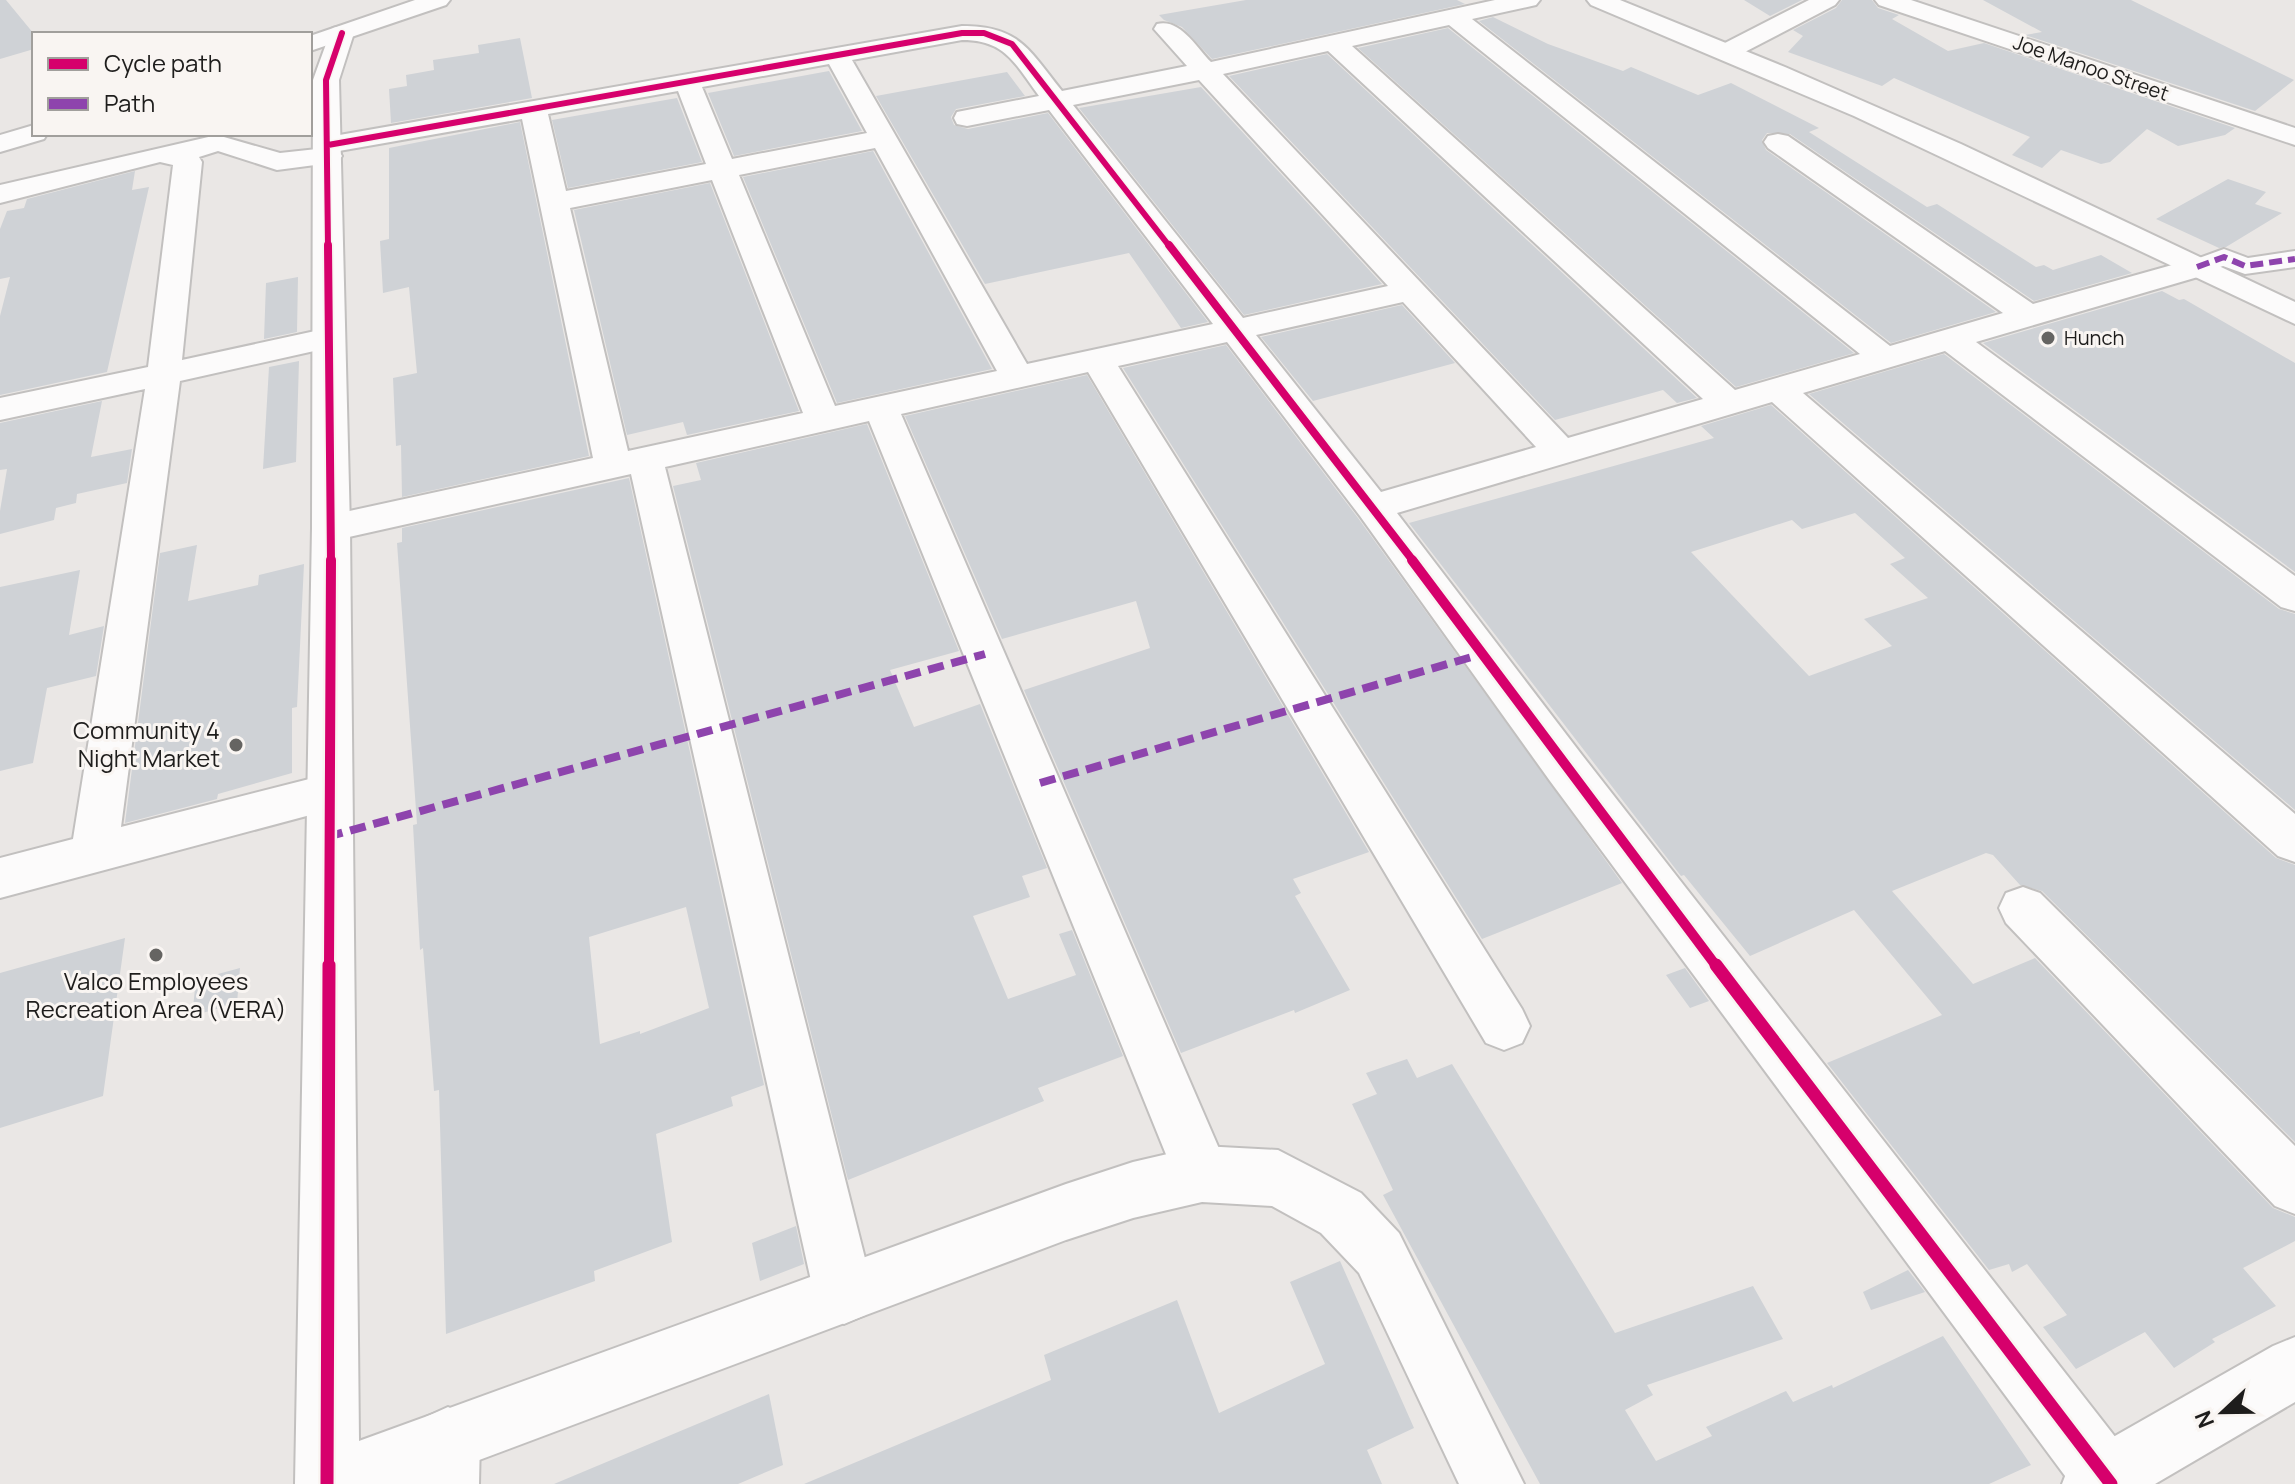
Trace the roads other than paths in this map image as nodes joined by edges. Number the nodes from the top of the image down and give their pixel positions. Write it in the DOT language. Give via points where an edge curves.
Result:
graph roads {
  1 [pos="383,0"];
  2 [pos="438,0"];
  3 [pos="1528,0"];
  4 [pos="1599,0"];
  5 [pos="1827,0"];
  6 [pos="1887,0"];
  7 [pos="1453,16"];
  8 [pos="1166,29"];
  9 [pos="342,33"];
  10 [pos="1334,43"];
  11 [pos="1730,50"];
  12 [pos="312,54"];
  13 [pos="312,55"];
  14 [pos="312,55"];
  15 [pos="837,55"];
  16 [pos="312,67"];
  17 [pos="1208,70"];
  18 [pos="687,82"];
  19 [pos="1056,101"];
  20 [pos="533,109"];
  21 [pos="32,116"];
  22 [pos="967,118"];
  23 [pos="0,126"];
  24 [pos="32,134"];
  25 [pos="2295,137"];
  26 [pos="884,138"];
  27 [pos="1778,142"];
  28 [pos="0,144"];
  29 [pos="328,151"];
  30 [pos="175,155"];
  31 [pos="722,171"];
  32 [pos="4,190"];
  33 [pos="554,202"];
  34 [pos="0,227"];
  35 [pos="2295,259"];
  36 [pos="2197,267"];
  37 [pos="1411,291"];
  38 [pos="2295,314"];
  39 [pos="2029,316"];
  40 [pos="1232,328"];
  41 [pos="329,338"];
  42 [pos="1950,339"];
  43 [pos="1096,358"];
  44 [pos="1885,358"];
  45 [pos="164,374"];
  46 [pos="1017,376"];
  47 [pos="1778,389"];
  48 [pos="1728,403"];
  49 [pos="880,406"];
  50 [pos="0,409"];
  51 [pos="823,419"];
  52 [pos="1560,452"];
  53 [pos="629,462"];
  54 [pos="1373,507"];
  55 [pos="331,528"];
  56 [pos="2295,597"];
  57 [pos="329,792"];
  58 [pos="2295,842"];
  59 [pos="94,853"];
  60 [pos="0,878"];
  61 [pos="2023,908"];
  62 [pos="1504,1026"];
  63 [pos="1202,1174"];
  64 [pos="2295,1186"];
  65 [pos="844,1294"];
  66 [pos="2295,1368"];
  67 [pos="448,1462"];
  68 [pos="2104,1482"];
  69 [pos="328,1484"];
  70 [pos="1492,1484"];
  1 -- 12 [label="main road"];
  2 -- 9 [label="main road"];
  3 -- 7 [label="main road"];
  4 -- 11 [label="main road"];
  5 -- 11 [label="main road"];
  6 -- 25 [label="main road, Joe Manoo Street"];
  7 -- 10 [label="main road"];
  7 -- 44 [label="main road"];
  8 -- 17 [label="main road"];
  9 -- 13 [label="main road"];
  9 -- 14 [label="main road"];
  10 -- 17 [label="main road"];
  10 -- 48 [label="main road"];
  11 -- 36 [label="main road" via="1909,128"];
  15 -- 18 [label="main road"];
  15 -- 19 [label="main road" via="984,33 1012,44"];
  15 -- 26 [label="main road"];
  16 -- 29 [label="main road"];
  17 -- 19 [label="main road"];
  17 -- 37 [label="main road"];
  18 -- 20 [label="main road"];
  18 -- 31 [label="main road"];
  19 -- 22 [label="main road"];
  19 -- 40 [label="main road"];
  20 -- 29 [label="main road"];
  20 -- 33 [label="main road"];
  21 -- 23 [label="main road"];
  24 -- 28 [label="main road"];
  26 -- 31 [label="main road"];
  26 -- 46 [label="main road"];
  27 -- 39 [label="main road"];
  29 -- 30 [label="main road" via="277,162 217,143"];
  29 -- 41 [label="main road"];
  30 -- 32 [label="main road"];
  30 -- 45 [label="main road" via="188,162 188,174"];
  31 -- 33 [label="main road"];
  31 -- 51 [label="main road"];
  32 -- 34 [label="main road"];
  33 -- 53 [label="main road"];
  35 -- 36 [label="street" via="2245,266 2224,257"];
  36 -- 38 [label="main road"];
  36 -- 39 [label="main road"];
  37 -- 40 [label="main road"];
  37 -- 52 [label="main road"];
  39 -- 42 [label="main road"];
  40 -- 43 [label="main road"];
  40 -- 54 [label="main road"];
  41 -- 45 [label="main road"];
  41 -- 55 [label="main road"];
  42 -- 44 [label="main road"];
  42 -- 56 [label="main road"];
  43 -- 46 [label="main road"];
  43 -- 62 [label="main road"];
  44 -- 47 [label="main road"];
  45 -- 50 [label="main road"];
  45 -- 59 [label="main road"];
  46 -- 49 [label="main road"];
  47 -- 48 [label="main road"];
  47 -- 58 [label="main road"];
  48 -- 52 [label="main road"];
  49 -- 51 [label="main road"];
  49 -- 63 [label="main road"];
  51 -- 53 [label="main road"];
  52 -- 54 [label="main road"];
  53 -- 55 [label="main road"];
  53 -- 65 [label="main road"];
  54 -- 68 [label="main road"];
  55 -- 57 [label="main road"];
  57 -- 59 [label="main road"];
  57 -- 69 [label="main road"];
  59 -- 60 [label="main road"];
  61 -- 64 [label="main road"];
  63 -- 65 [label="main road" via="1066,1212"];
  63 -- 70 [label="main road" via="1278,1178 1341,1213 1379,1253"];
  65 -- 67 [label="main road"];
  66 -- 68 [label="main road"];
  67 -- 69 [label="main road"];
}
